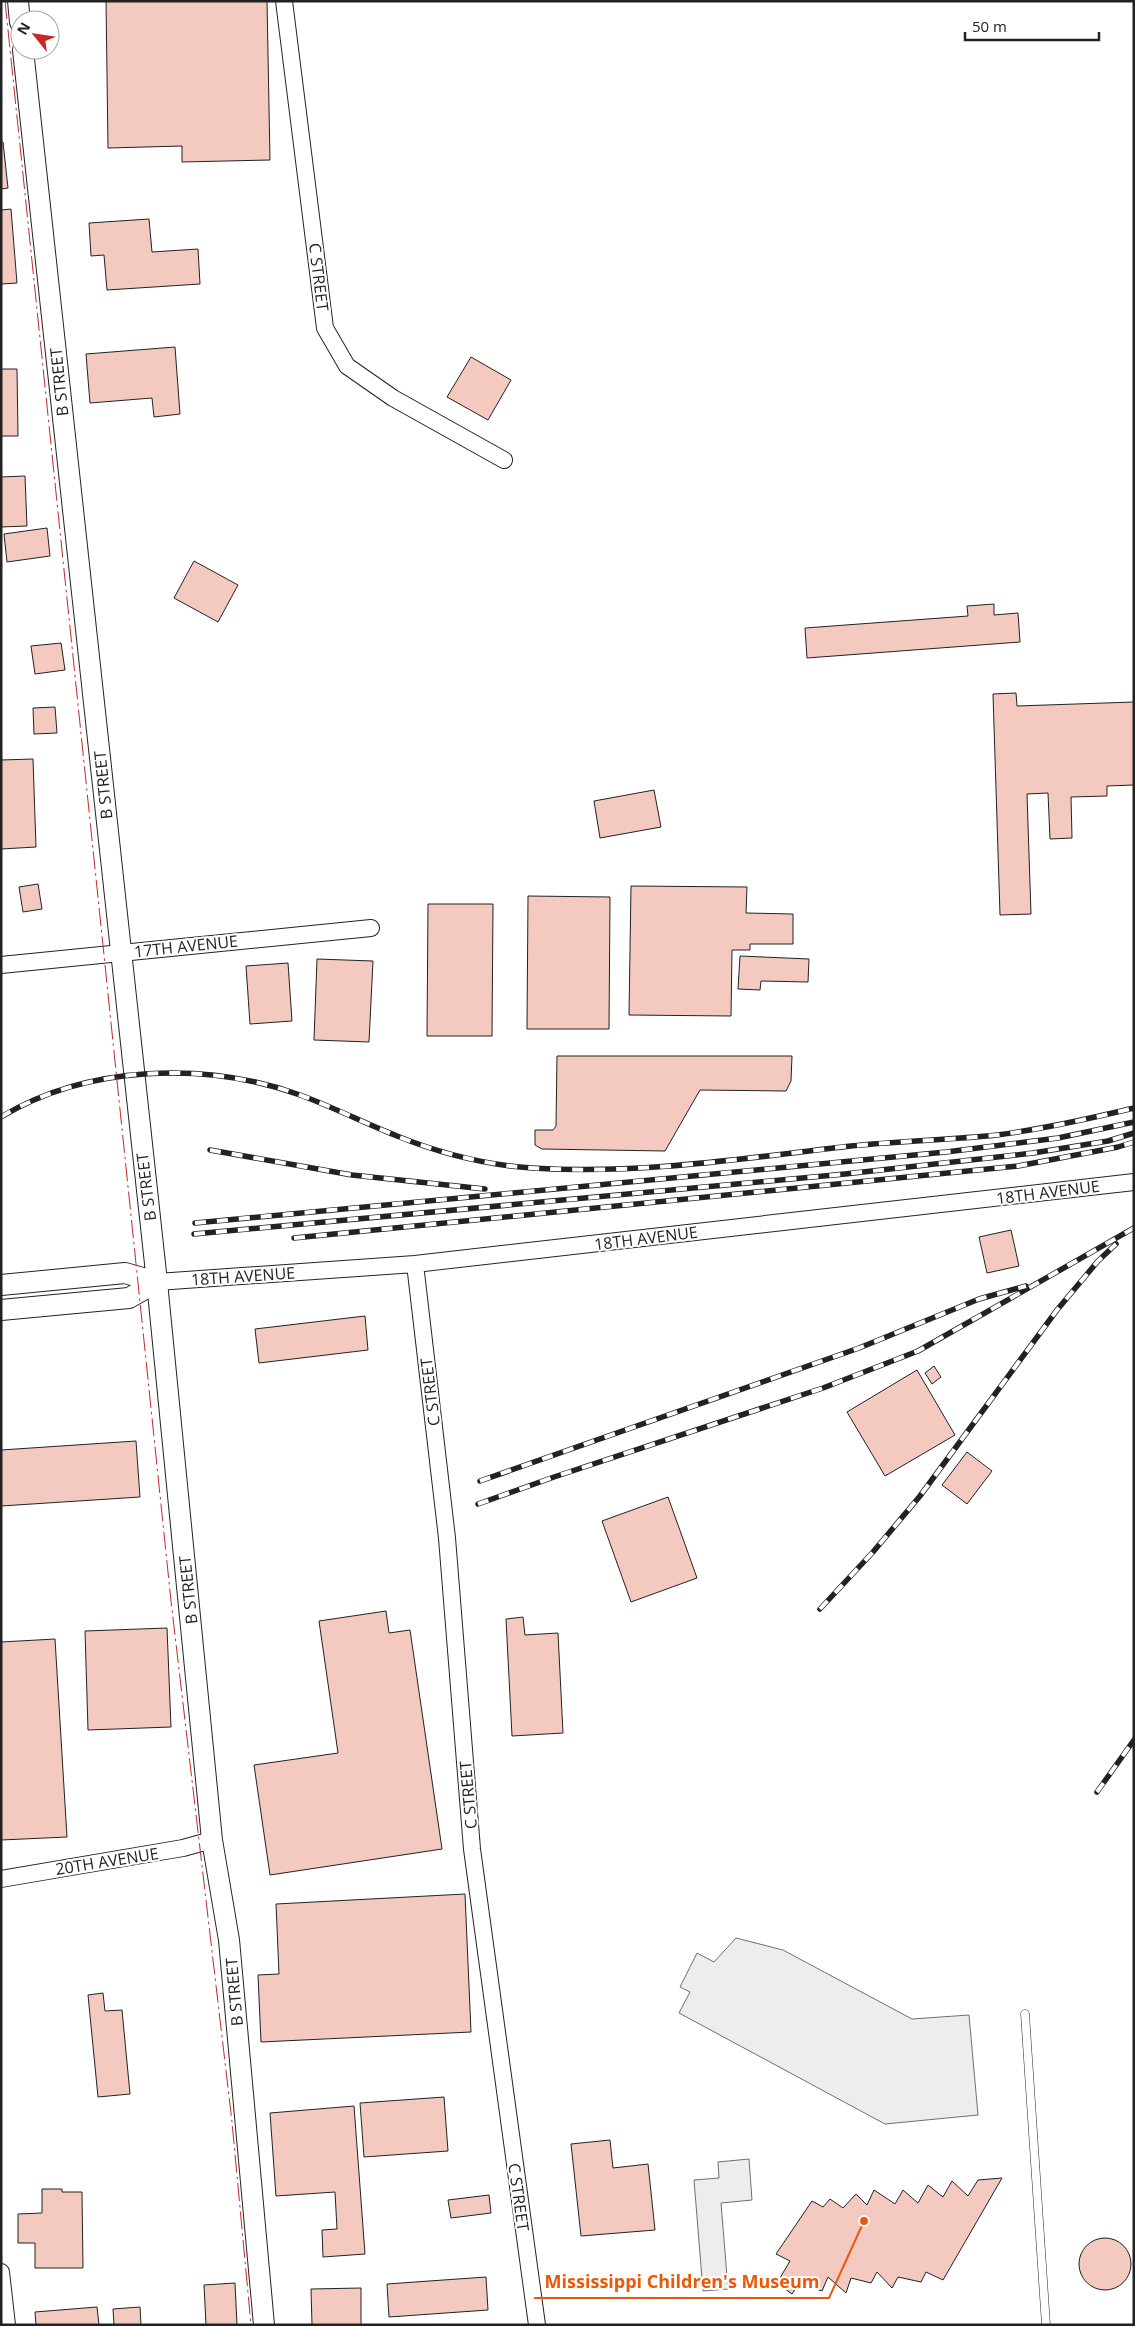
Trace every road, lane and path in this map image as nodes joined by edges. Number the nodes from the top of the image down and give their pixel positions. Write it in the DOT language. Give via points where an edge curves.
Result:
graph roads {
  1 [pos="284,1"];
  2 [pos="24,60"];
  3 [pos="504,460"];
  4 [pos="371,928"];
  5 [pos="121,953"];
  6 [pos="1,964"];
  7 [pos="1134,1182"];
  8 [pos="415,1264"];
  9 [pos="157,1282"];
  10 [pos="1,1284"];
  11 [pos="1,1310"];
  12 [pos="212,1840"];
  13 [pos="1,1879"];
  14 [pos="1025,2014"];
  15 [pos="1,2272"];
  16 [pos="7,2325"];
  17 [pos="264,2325"];
  18 [pos="537,2325"];
  19 [pos="1046,2325"];
  1 -- 3 [label="street, C STREET" via="325,328 347,366 393,398"];
  2 -- 5 [label="street, B STREET"];
  4 -- 5 [label="street, 17TH AVENUE"];
  5 -- 6 [label="street, 17TH AVENUE"];
  5 -- 9 [label="street, B STREET"];
  7 -- 8 [label="street, 18TH AVENUE"];
  8 -- 9 [label="street, 18TH AVENUE"];
  8 -- 18 [label="street, C STREET" via="447,1538 472,1849"];
  9 -- 10 [label="street, 18TH AVENUE" via="125,1273"];
  9 -- 11 [label="street, 18TH AVENUE" via="129,1298"];
  9 -- 12 [label="street, B STREET"];
  12 -- 13 [label="street, 20TH AVENUE" via="183,1848"];
  12 -- 17 [label="street, B STREET" via="229,1940"];
  14 -- 19 [label="lane"];
  15 -- 16 [label="street"];
}
